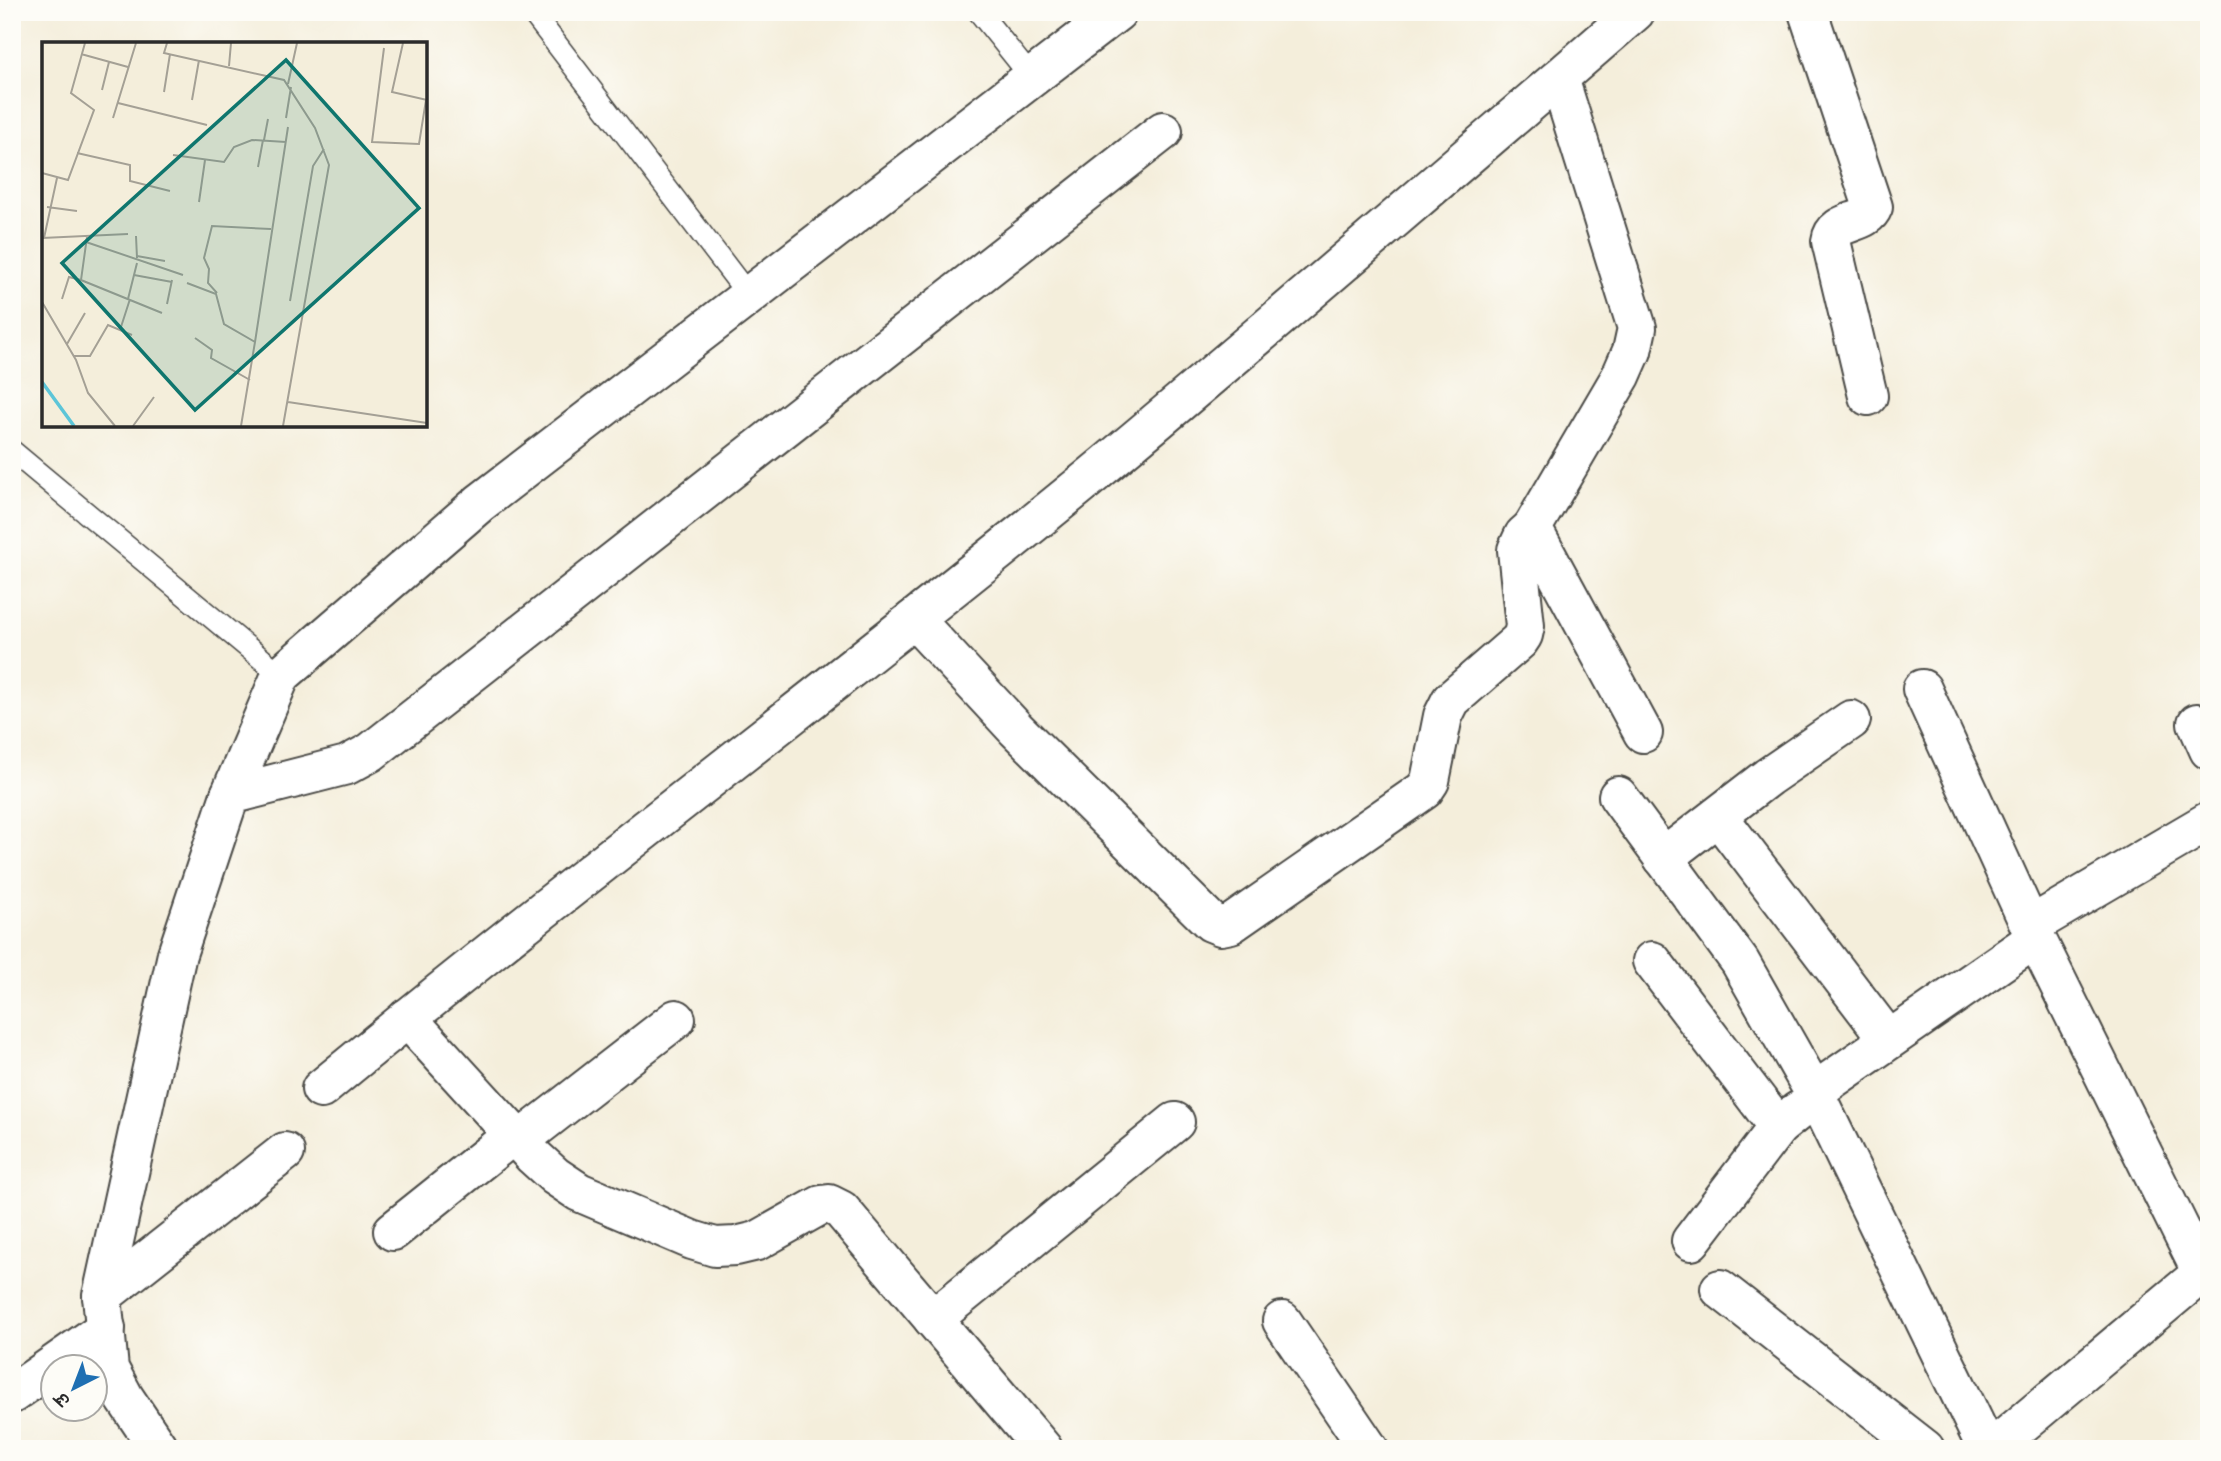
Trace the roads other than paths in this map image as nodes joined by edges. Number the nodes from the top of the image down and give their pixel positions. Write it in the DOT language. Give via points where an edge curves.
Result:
graph roads {
  1 [pos="532,12"];
  2 [pos="979,12"];
  3 [pos="1117,12"];
  4 [pos="1635,12"];
  5 [pos="1808,12"];
  6 [pos="1031,78"];
  7 [pos="1559,78"];
  8 [pos="1163,131"];
  9 [pos="749,296"];
  10 [pos="1868,396"];
  11 [pos="12,451"];
  12 [pos="1532,528"];
  13 [pos="914,619"];
  14 [pos="281,676"];
  15 [pos="1922,689"];
  16 [pos="1851,720"];
  17 [pos="1643,733"];
  18 [pos="230,795"];
  19 [pos="1618,796"];
  20 [pos="1718,816"];
  21 [pos="2209,821"];
  22 [pos="1664,858"];
  23 [pos="2033,932"];
  24 [pos="1652,961"];
  25 [pos="407,1018"];
  26 [pos="676,1019"];
  27 [pos="1888,1039"];
  28 [pos="321,1089"];
  29 [pos="1815,1094"];
  30 [pos="1175,1122"];
  31 [pos="1778,1127"];
  32 [pos="516,1138"];
  33 [pos="285,1152"];
  34 [pos="393,1231"];
  35 [pos="1690,1241"];
  36 [pos="2205,1278"];
  37 [pos="1720,1289"];
  38 [pos="104,1312"];
  39 [pos="933,1319"];
  40 [pos="1282,1321"];
  41 [pos="12,1394"];
  42 [pos="159,1449"];
  43 [pos="1043,1449"];
  44 [pos="1369,1449"];
  45 [pos="1925,1449"];
  46 [pos="1989,1449"];
  1 -- 9 [label="lane"];
  2 -- 6 [label="lane"];
  3 -- 6 [label="street"];
  4 -- 7 [label="street"];
  5 -- 10 [label="street" via="1873,207 1867,216 1838,228 1831,241"];
  6 -- 9 [label="street"];
  7 -- 12 [label="street" via="1637,328 1622,376"];
  7 -- 13 [label="street" via="1095,473"];
  8 -- 18 [label="street" via="371,752 347,765"];
  9 -- 14 [label="street" via="480,503"];
  11 -- 14 [label="lane"];
  12 -- 13 [label="street" via="1517,550 1523,635 1451,699 1424,790 1231,924 1221,926 1211,922 1016,729"];
  12 -- 17 [label="street"];
  13 -- 25 [label="street"];
  14 -- 18 [label="street"];
  15 -- 23 [label="street"];
  16 -- 20 [label="street"];
  18 -- 38 [label="street" via="177,954"];
  19 -- 22 [label="street"];
  20 -- 22 [label="street"];
  20 -- 27 [label="street"];
  21 -- 23 [label="street"];
  22 -- 29 [label="street" via="1740,962"];
  23 -- 27 [label="street"];
  23 -- 36 [label="street"];
  24 -- 31 [label="street"];
  25 -- 28 [label="street"];
  25 -- 32 [label="street"];
  26 -- 32 [label="street"];
  27 -- 29 [label="street"];
  29 -- 31 [label="street"];
  29 -- 46 [label="street"];
  30 -- 39 [label="street"];
  31 -- 35 [label="street"];
  32 -- 34 [label="street"];
  32 -- 39 [label="street" via="579,1192 715,1247 757,1241 830,1204 841,1210"];
  33 -- 38 [label="street"];
  36 -- 46 [label="street"];
  37 -- 45 [label="street"];
  38 -- 41 [label="street"];
  38 -- 42 [label="street" via="109,1369"];
  39 -- 43 [label="street"];
  40 -- 44 [label="street"];
}
